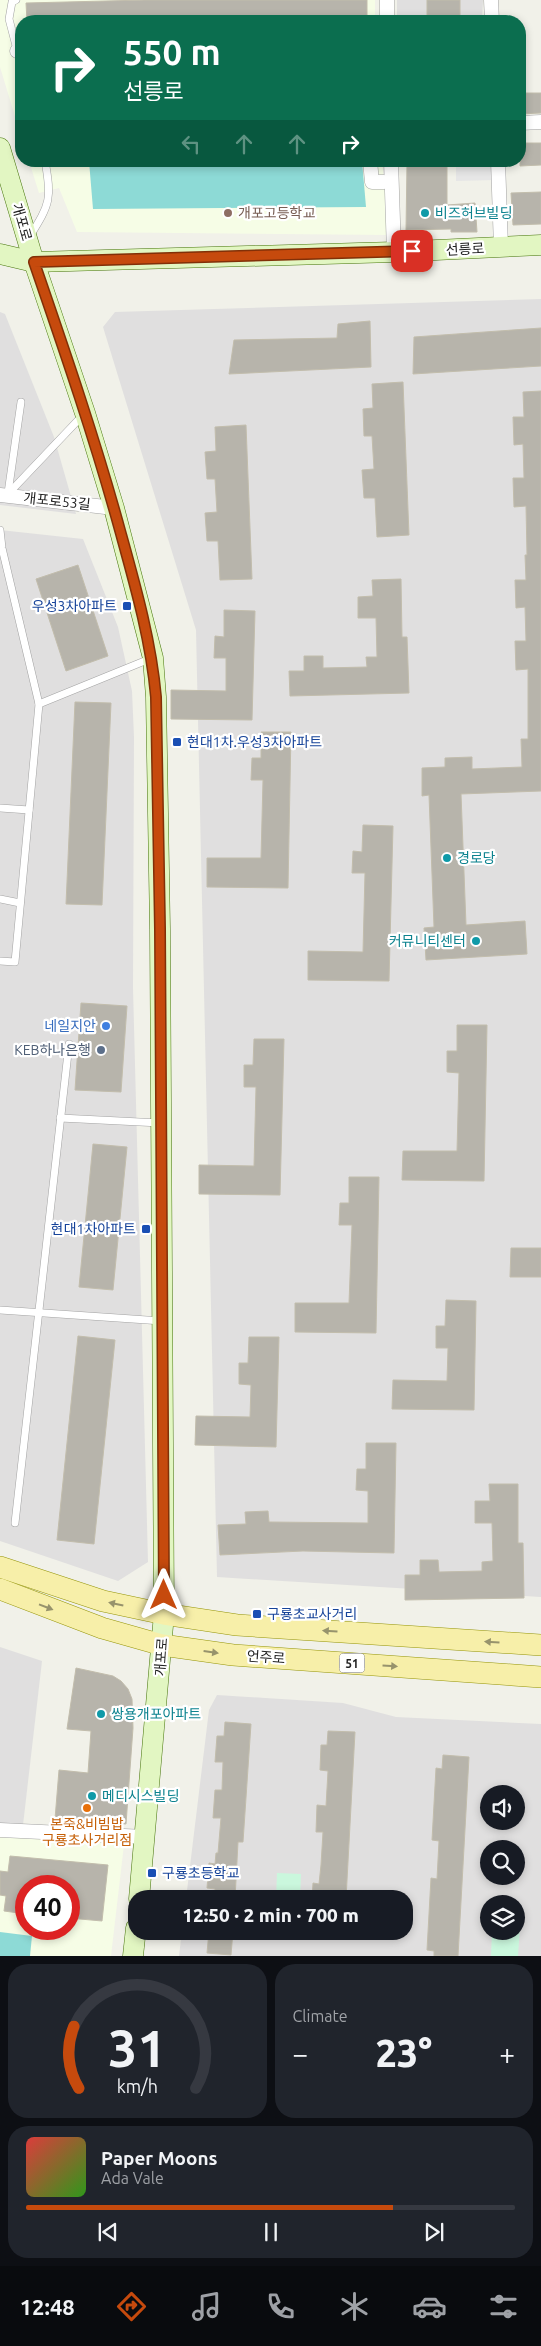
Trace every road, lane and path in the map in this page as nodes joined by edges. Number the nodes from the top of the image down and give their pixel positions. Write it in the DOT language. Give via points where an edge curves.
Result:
graph roads {
  1 [pos="16,0"];
  2 [pos="387,0"];
  3 [pos="491,0"];
  4 [pos="387,15"];
  5 [pos="492,15"];
  6 [pos="15,38"];
  7 [pos="526,122"];
  8 [pos="541,122"];
  9 [pos="0,148"];
  10 [pos="46,167"];
  11 [pos="371,167"];
  12 [pos="391,167"];
  13 [pos="498,167"];
  14 [pos="384,182"];
  15 [pos="27,241"];
  16 [pos="541,245"];
  17 [pos="501,247"];
  18 [pos="394,252"];
  19 [pos="0,254"];
  20 [pos="34,262"];
  21 [pos="21,402"];
  22 [pos="85,413"];
  23 [pos="3,494"];
  24 [pos="114,508"];
  25 [pos="0,530"];
  26 [pos="1,548"];
  27 [pos="153,658"];
  28 [pos="39,704"];
  29 [pos="0,808"];
  30 [pos="29,810"];
  31 [pos="0,898"];
  32 [pos="20,903"];
  33 [pos="0,961"];
  34 [pos="68,1044"];
  35 [pos="60,1118"];
  36 [pos="161,1123"];
  37 [pos="0,1310"];
  38 [pos="39,1312"];
  39 [pos="162,1321"];
  40 [pos="15,1524"];
  41 [pos="0,1567"];
  42 [pos="0,1589"];
  43 [pos="164,1614"];
  44 [pos="162,1645"];
  45 [pos="541,1645"];
  46 [pos="541,1677"];
  47 [pos="0,1830"];
  48 [pos="145,1837"];
  49 [pos="140,1890"];
  50 [pos="135,1940"];
  51 [pos="133,1956"];
  1 -- 6 [label="lane" via="12,2 9,19"];
  2 -- 4 [label="street"];
  3 -- 5 [label="street"];
  7 -- 8 [label="street"];
  9 -- 15 [label="street, 개포로"];
  10 -- 15 [label="lane" via="50,190 46,206"];
  11 -- 14 [label="street" via="372,182"];
  12 -- 18 [label="street"];
  13 -- 17 [label="street"];
  15 -- 20 [label="street, 개포로"];
  16 -- 17 [label="street, 선릉로"];
  17 -- 18 [label="street, 선릉로"];
  18 -- 20 [label="street, 선릉로"];
  19 -- 20 [label="street, 선릉로"];
  20 -- 22 [label="street, 개포로"];
  21 -- 23 [label="lane"];
  22 -- 23 [label="lane"];
  22 -- 24 [label="street, 개포로"];
  23 -- 24 [label="street, 개포로53길"];
  24 -- 27 [label="street, 개포로"];
  25 -- 26 [label="lane"];
  26 -- 28 [label="lane"];
  27 -- 28 [label="lane"];
  27 -- 36 [label="street, 개포로"];
  28 -- 30 [label="lane"];
  29 -- 30 [label="lane"];
  30 -- 32 [label="lane"];
  31 -- 32 [label="lane"];
  32 -- 33 [label="lane" via="15,962"];
  34 -- 35 [label="lane"];
  35 -- 36 [label="lane"];
  35 -- 38 [label="lane"];
  36 -- 39 [label="street, 개포로"];
  37 -- 38 [label="lane"];
  38 -- 39 [label="lane"];
  38 -- 40 [label="lane"];
  39 -- 43 [label="street, 개포로"];
  43 -- 41 [label="main road, 51, one-way" via="103,1601"];
  42 -- 44 [label="main road, 언주로 / 51, one-way" via="102,1628"];
  43 -- 44 [label="street, 개포로"];
  45 -- 43 [label="main road, 51, one-way" via="237,1625"];
  44 -- 46 [label="main road, 언주로 / 51, one-way" via="233,1655"];
  44 -- 48 [label="street, 개포로"];
  47 -- 48 [label="street"];
  48 -- 49 [label="street, 개포로"];
  50 -- 51 [label="street"];
}
